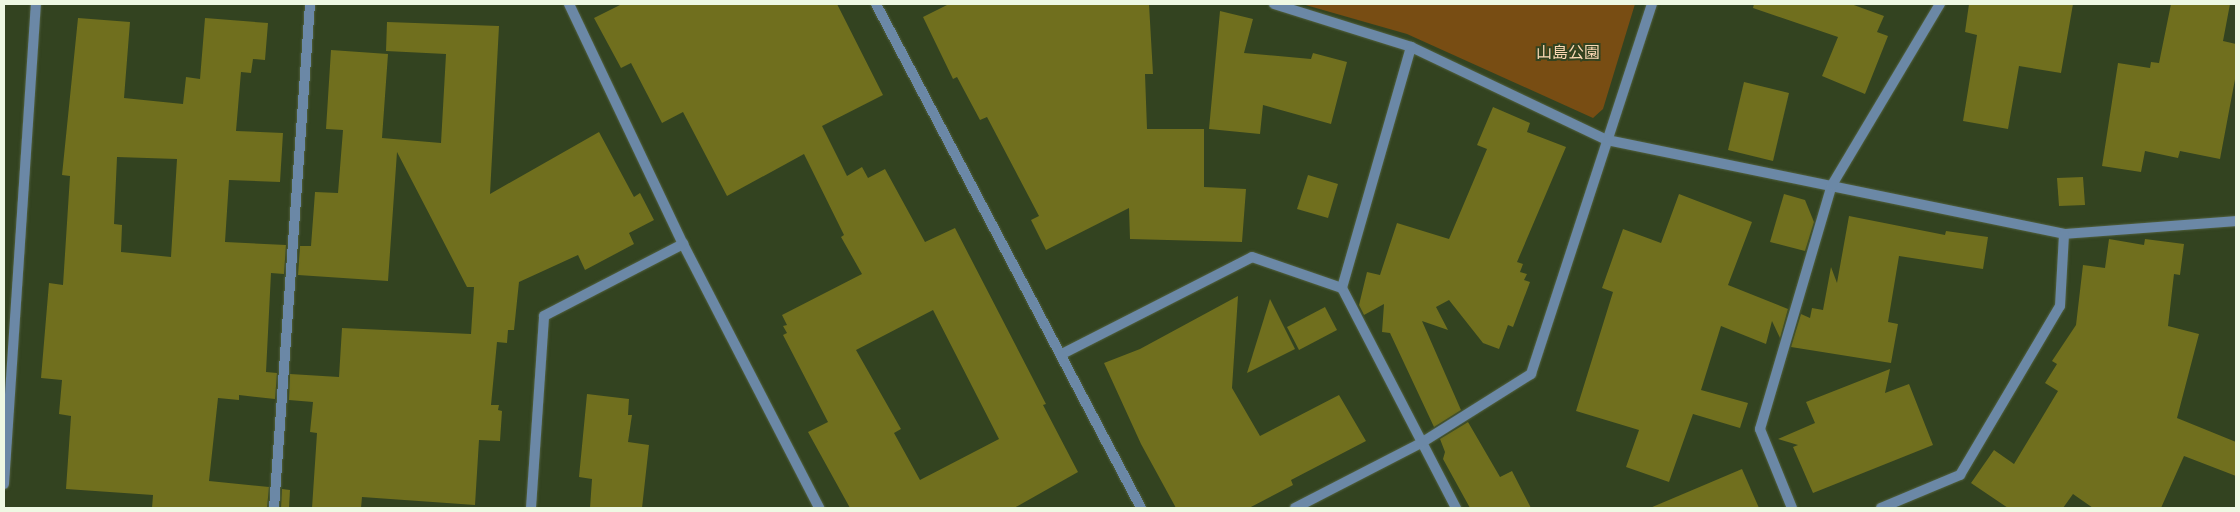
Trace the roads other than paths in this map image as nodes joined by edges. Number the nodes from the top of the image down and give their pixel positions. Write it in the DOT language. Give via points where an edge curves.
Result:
graph roads {
  1 [pos="36,4"];
  2 [pos="310,4"];
  3 [pos="569,4"];
  4 [pos="876,4"];
  5 [pos="1274,4"];
  6 [pos="1652,4"];
  7 [pos="1940,4"];
  8 [pos="1411,48"];
  9 [pos="1607,140"];
  10 [pos="1832,185"];
  11 [pos="2236,220"];
  12 [pos="2064,234"];
  13 [pos="683,244"];
  14 [pos="1342,288"];
  15 [pos="1062,354"];
  16 [pos="1421,443"];
  17 [pos="4,484"];
  18 [pos="274,508"];
  19 [pos="531,508"];
  20 [pos="819,508"];
  21 [pos="1140,508"];
  22 [pos="1295,508"];
  23 [pos="1456,508"];
  24 [pos="1792,508"];
  25 [pos="1881,508"];
  1 -- 17 [label="street"];
  2 -- 18 [label="street"];
  3 -- 13 [label="street"];
  4 -- 15 [label="street"];
  5 -- 8 [label="street"];
  6 -- 9 [label="street"];
  7 -- 10 [label="street"];
  8 -- 9 [label="street"];
  8 -- 14 [label="street"];
  9 -- 10 [label="street"];
  9 -- 16 [label="street" via="1532,374"];
  10 -- 12 [label="street"];
  10 -- 24 [label="street" via="1760,429"];
  11 -- 12 [label="street"];
  12 -- 25 [label="street" via="2060,306 1960,475"];
  13 -- 19 [label="street" via="544,316"];
  13 -- 20 [label="street"];
  14 -- 15 [label="street" via="1252,257"];
  14 -- 16 [label="street"];
  15 -- 21 [label="street"];
  16 -- 22 [label="street"];
  16 -- 23 [label="street"];
}
